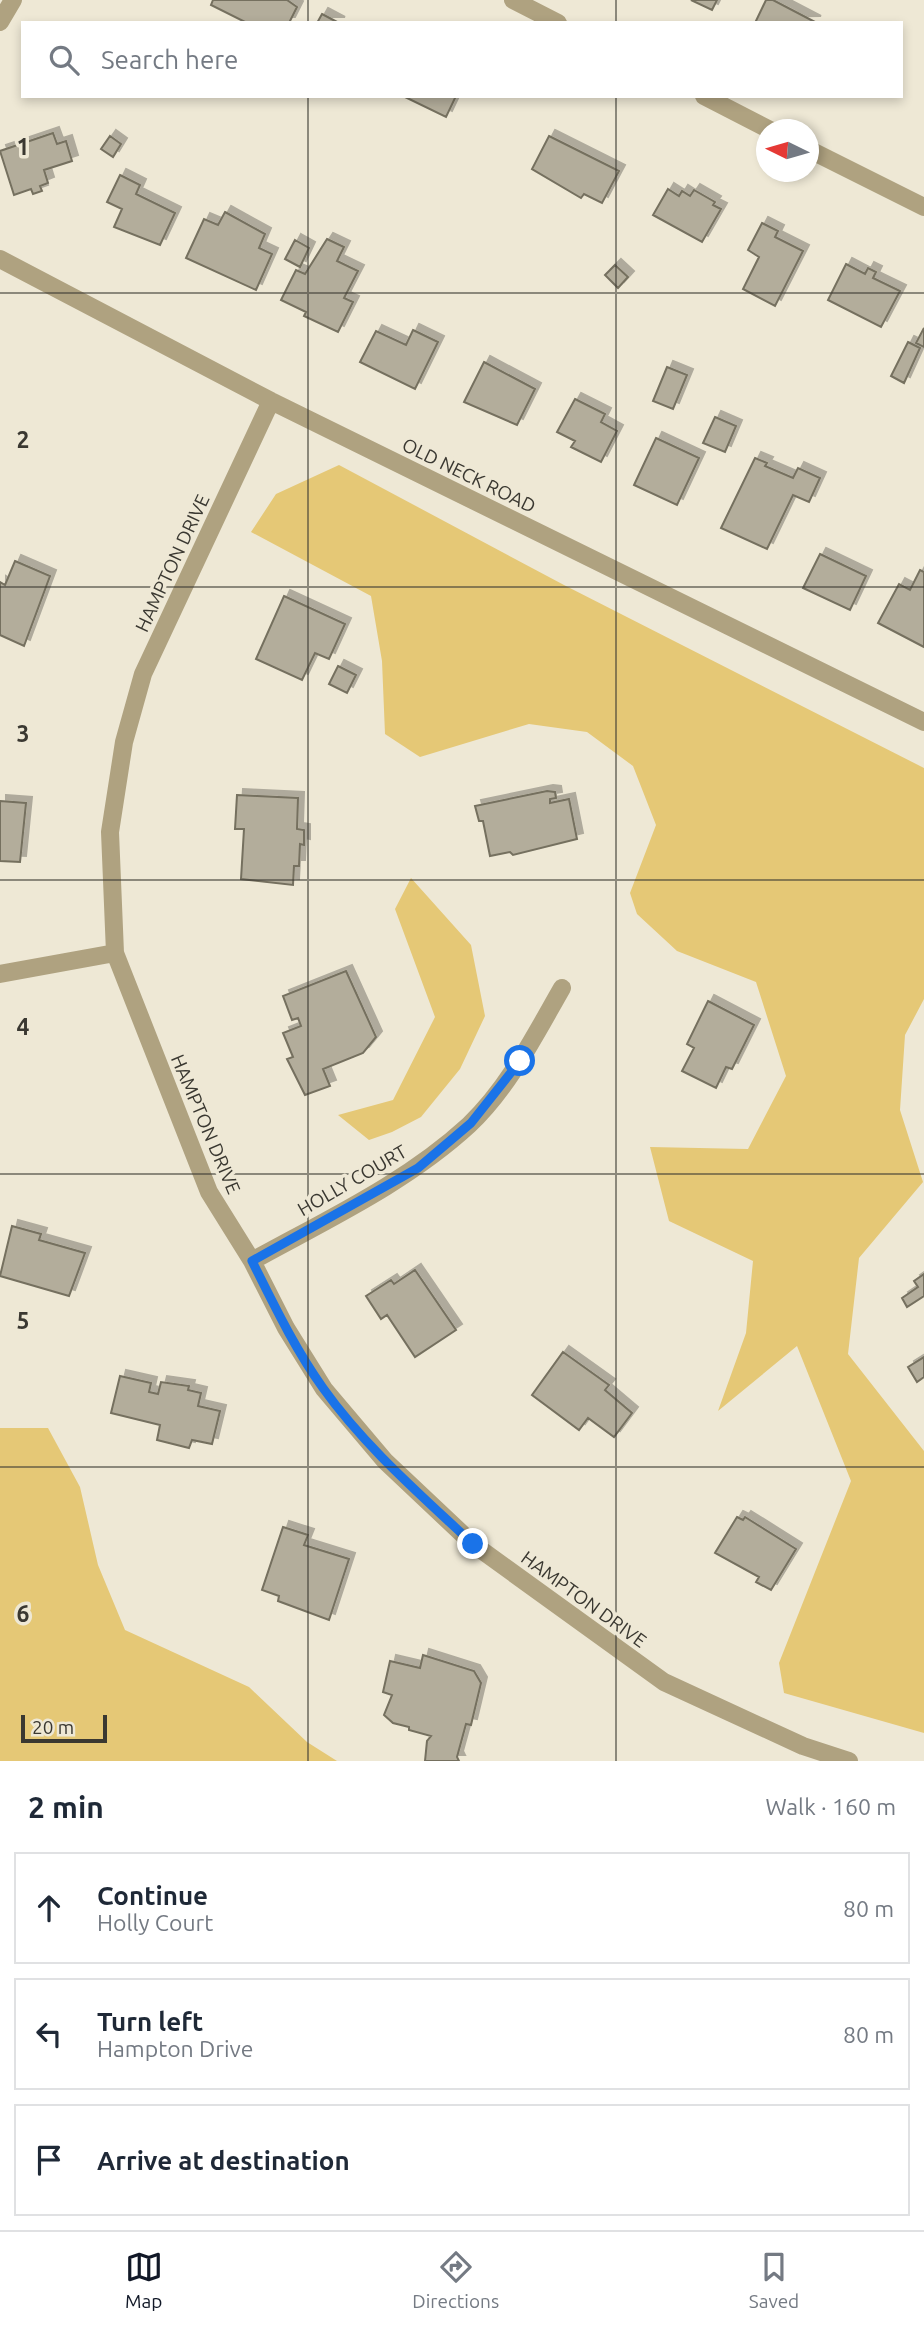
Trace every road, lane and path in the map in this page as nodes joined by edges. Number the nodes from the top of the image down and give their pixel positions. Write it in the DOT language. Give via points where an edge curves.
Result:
graph roads {
  1 [pos="13,0"];
  2 [pos="513,0"];
  3 [pos="554,21"];
  4 [pos="0,22"];
  5 [pos="708,98"];
  6 [pos="756,123"];
  7 [pos="819,154"];
  8 [pos="924,207"];
  9 [pos="0,259"];
  10 [pos="271,401"];
  11 [pos="924,722"];
  12 [pos="115,953"];
  13 [pos="0,974"];
  14 [pos="562,988"];
  15 [pos="252,1261"];
  16 [pos="849,1761"];
  1 -- 4 [label="street"];
  2 -- 3 [label="street"];
  5 -- 6 [label="street"];
  7 -- 8 [label="street"];
  9 -- 10 [label="street, OLD NECK ROAD"];
  10 -- 11 [label="street, OLD NECK ROAD"];
  10 -- 12 [label="street, HAMPTON DRIVE" via="143,674 124,742 110,832"];
  12 -- 13 [label="street"];
  12 -- 15 [label="street, HAMPTON DRIVE" via="208,1192"];
  14 -- 15 [label="street, HOLLY COURT" via="520,1061 471,1123 418,1168"];
  15 -- 16 [label="street, HAMPTON DRIVE" via="324,1389 385,1461 473,1544 664,1682 803,1746"];
}
